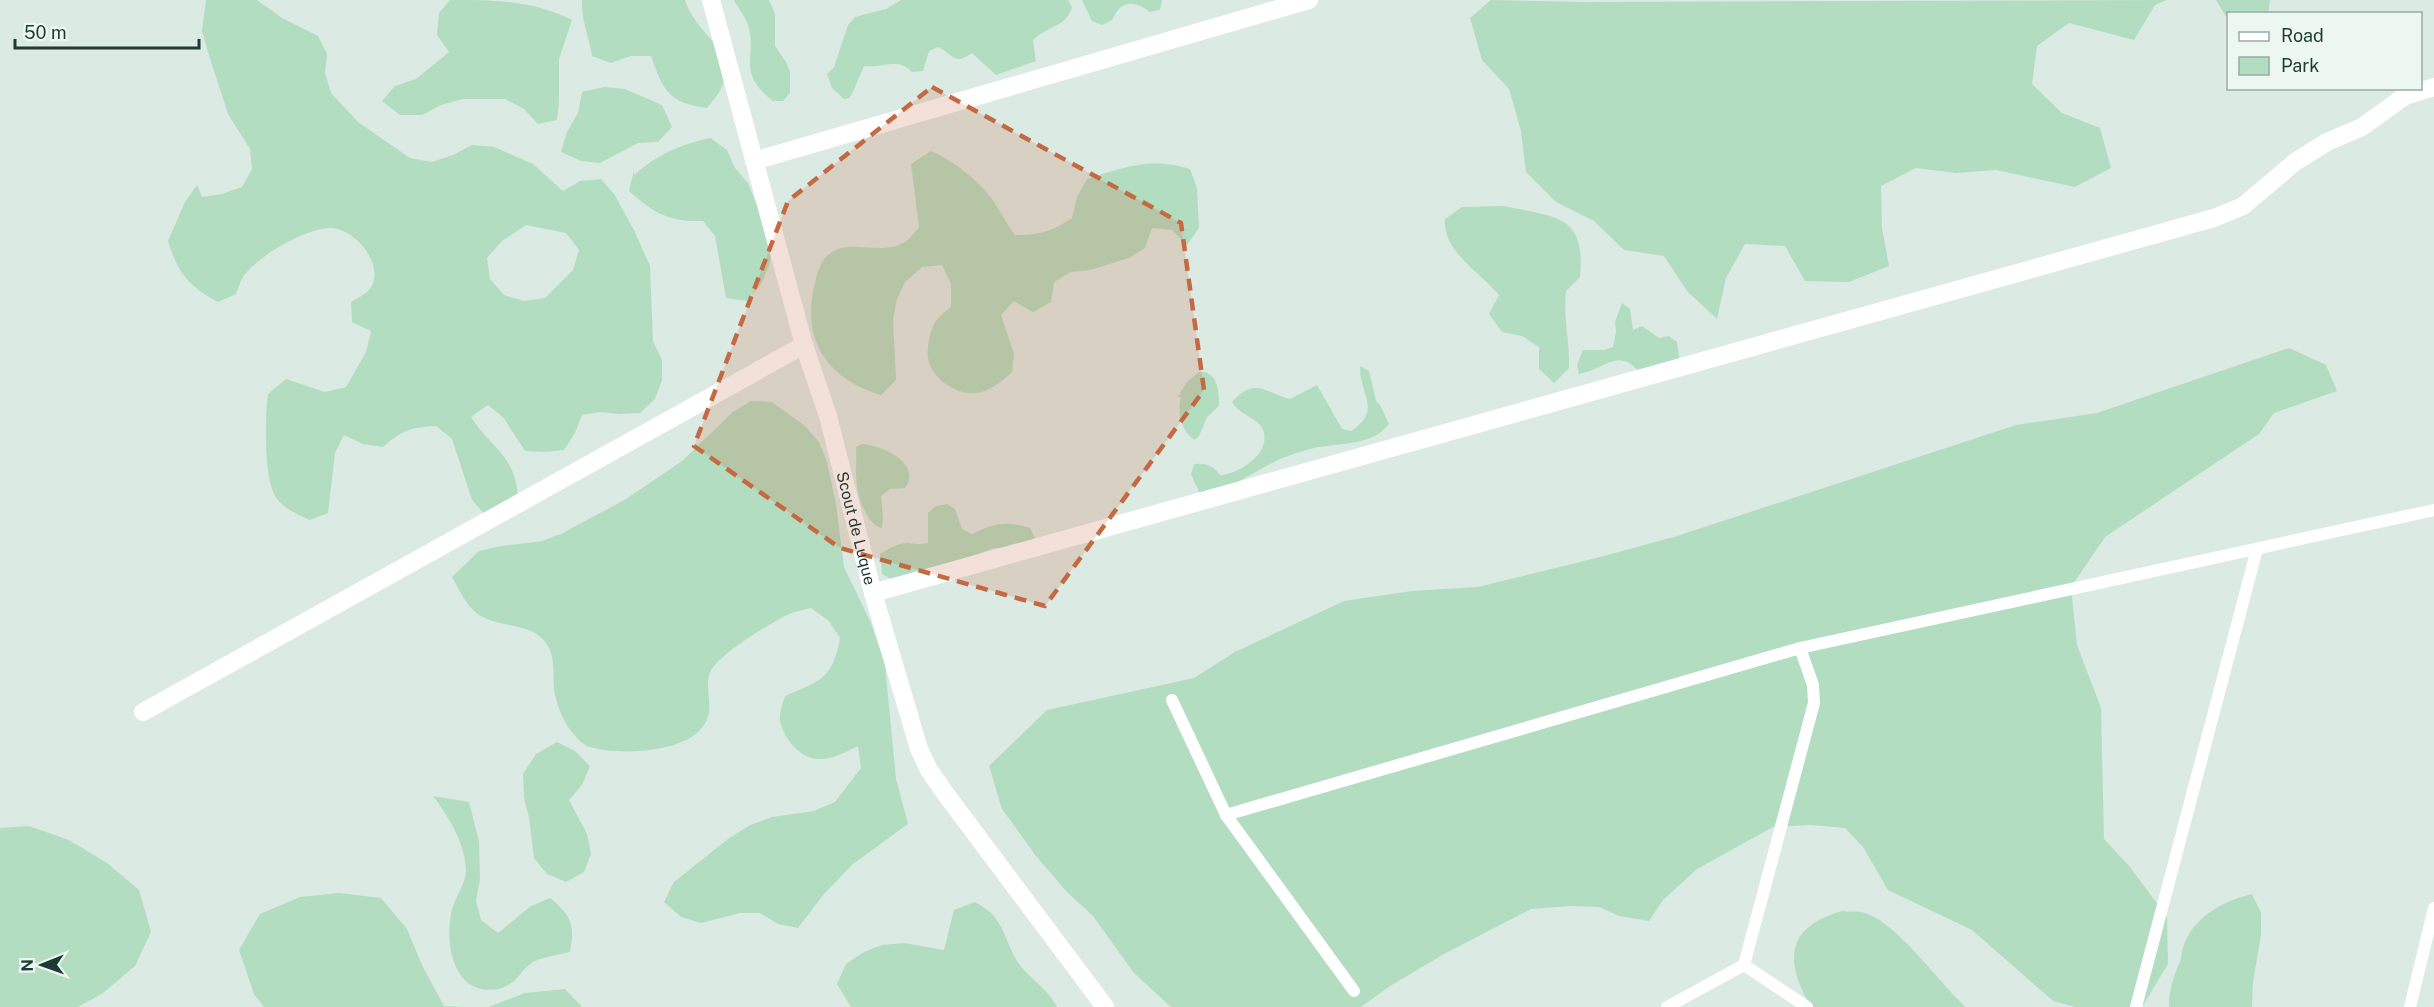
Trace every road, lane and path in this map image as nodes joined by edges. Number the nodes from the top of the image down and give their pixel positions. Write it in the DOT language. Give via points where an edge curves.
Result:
graph roads {
  1 [pos="711,0"];
  2 [pos="1309,0"];
  3 [pos="2434,87"];
  4 [pos="754,161"];
  5 [pos="804,345"];
  6 [pos="2434,510"];
  7 [pos="2257,549"];
  8 [pos="873,593"];
  9 [pos="1800,648"];
  10 [pos="1172,700"];
  11 [pos="143,712"];
  12 [pos="1226,815"];
  13 [pos="2434,908"];
  14 [pos="1744,965"];
  15 [pos="1354,991"];
  16 [pos="1106,1007"];
  17 [pos="1666,1007"];
  18 [pos="1807,1007"];
  19 [pos="2136,1007"];
  20 [pos="2410,1007"];
  1 -- 4 [label="street, Scout de Luque"];
  2 -- 4 [label="street"];
  3 -- 8 [label="street" via="2405,96 2362,127 2327,142 2295,162 2243,206 2214,218"];
  4 -- 5 [label="street, Scout de Luque"];
  5 -- 8 [label="street, Scout de Luque" via="828,416"];
  5 -- 11 [label="street"];
  6 -- 7 [label="lane"];
  7 -- 9 [label="lane"];
  7 -- 19 [label="lane"];
  8 -- 16 [label="street, Scout de Luque" via="919,749 929,770"];
  9 -- 12 [label="lane"];
  9 -- 14 [label="lane" via="1813,685 1814,703"];
  10 -- 12 [label="lane"];
  12 -- 15 [label="lane"];
  13 -- 20 [label="lane"];
  14 -- 17 [label="lane"];
  14 -- 18 [label="lane"];
}
